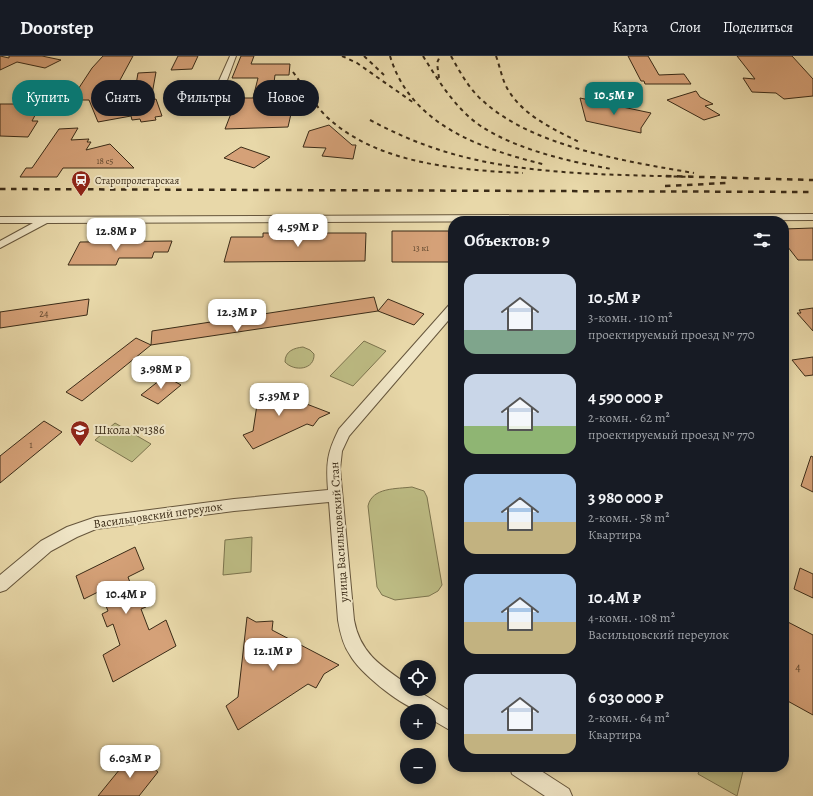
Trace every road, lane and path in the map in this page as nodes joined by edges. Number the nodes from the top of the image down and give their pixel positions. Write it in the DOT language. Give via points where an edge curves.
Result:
graph roads {
  1 [pos="233,56"];
  2 [pos="223,80"];
  3 [pos="789,217"];
  4 [pos="813,217"];
  5 [pos="0,220"];
  6 [pos="44,220"];
  7 [pos="448,220"];
  8 [pos="0,245"];
  9 [pos="448,314"];
  10 [pos="334,495"];
  11 [pos="0,585"];
  12 [pos="448,720"];
  13 [pos="526,772"];
  14 [pos="562,796"];
  1 -- 2 [label="street"];
  3 -- 4 [label="street"];
  5 -- 6 [label="street"];
  6 -- 7 [label="street"];
  6 -- 8 [label="street"];
  9 -- 10 [label="street, улица Васильцовский Стан" via="354,421 338,443 333,458"];
  10 -- 11 [label="street, Васильцовский переулок" via="96,523 46,546"];
  10 -- 12 [label="street, улица Васильцовский Стан" via="346,620 356,650 378,674"];
  13 -- 14 [label="street"];
}
